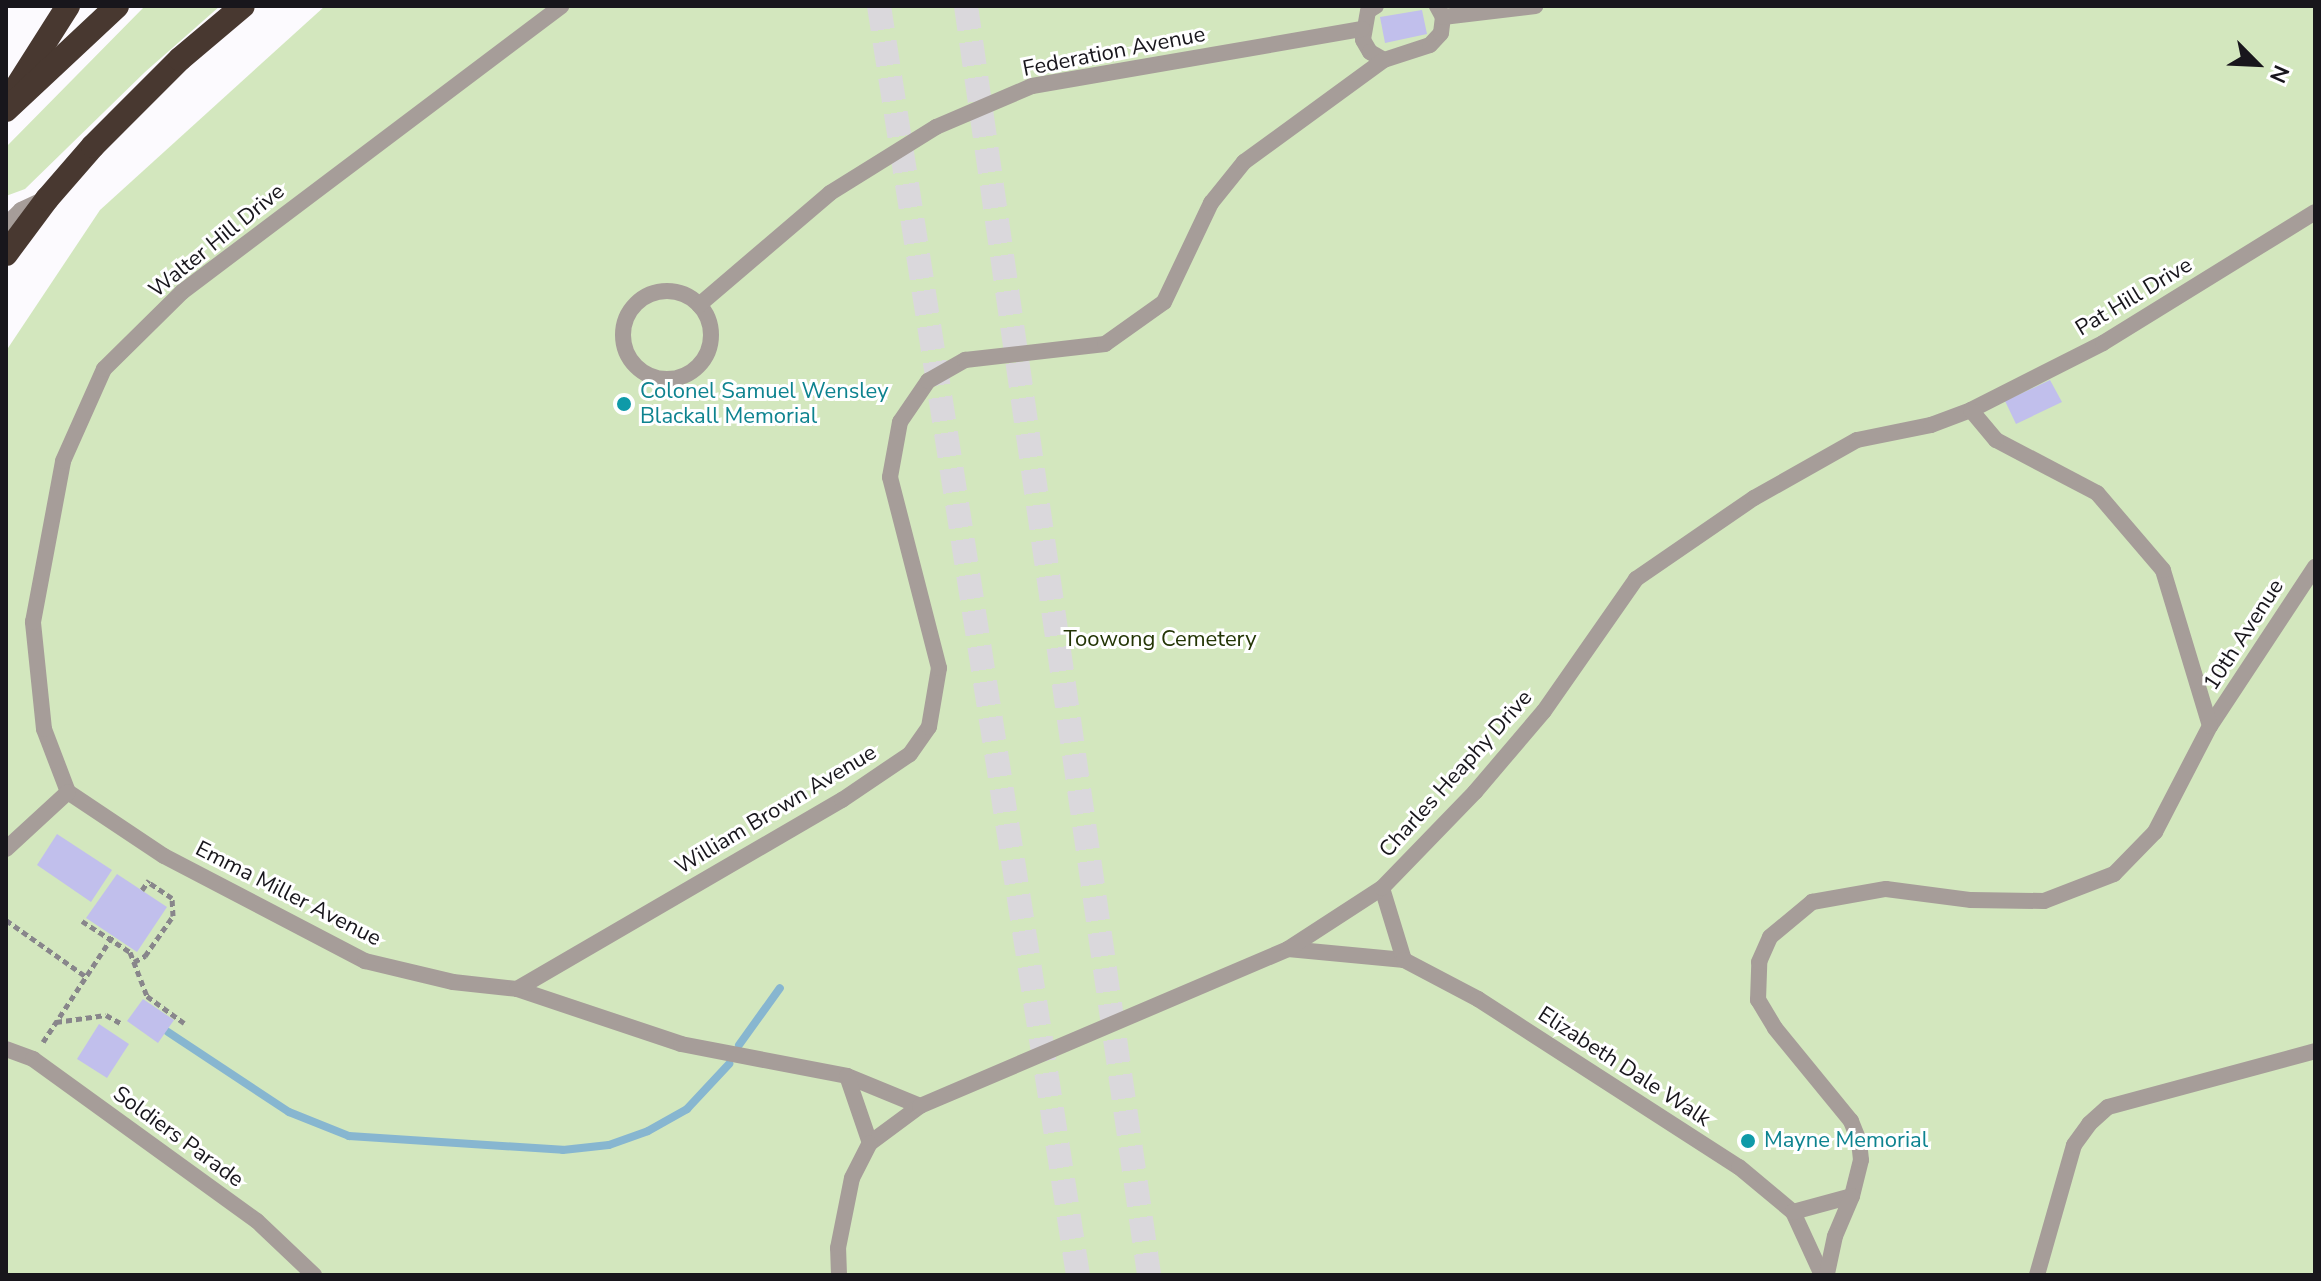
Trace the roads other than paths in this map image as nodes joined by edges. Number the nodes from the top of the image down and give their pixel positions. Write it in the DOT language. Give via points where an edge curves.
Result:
graph roads {
  1 [pos="68,6"];
  2 [pos="117,6"];
  3 [pos="243,6"];
  4 [pos="561,6"];
  5 [pos="1376,6"];
  6 [pos="1535,6"];
  7 [pos="1440,12"];
  8 [pos="1362,29"];
  9 [pos="1384,60"];
  10 [pos="6,103"];
  11 [pos="6,110"];
  12 [pos="47,199"];
  13 [pos="2315,212"];
  14 [pos="6,225"];
  15 [pos="6,254"];
  16 [pos="699,305"];
  17 [pos="1971,410"];
  18 [pos="2315,567"];
  19 [pos="2210,726"];
  20 [pos="68,792"];
  21 [pos="6,849"];
  22 [pos="1382,888"];
  23 [pos="1288,949"];
  24 [pos="1404,960"];
  25 [pos="517,989"];
  26 [pos="6,1049"];
  27 [pos="2315,1051"];
  28 [pos="847,1076"];
  29 [pos="920,1106"];
  30 [pos="870,1143"];
  31 [pos="1852,1196"];
  32 [pos="1793,1212"];
  33 [pos="314,1275"];
  34 [pos="839,1275"];
  35 [pos="1824,1275"];
  36 [pos="2037,1275"];
  1 -- 10 [label="highway"];
  2 -- 11 [label="highway"];
  3 -- 12 [label="highway" via="134,103"];
  4 -- 20 [label="lane, Walter Hill Drive" via="182,292 104,369 63,461 33,622 44,729"];
  5 -- 8 [label="lane" via="1368,11"];
  6 -- 7 [label="lane"];
  7 -- 9 [label="lane, William Brown Avenue" via="1441,33 1430,45"];
  8 -- 9 [label="lane" via="1370,52"];
  8 -- 16 [label="lane, Federation Avenue" via="1032,86 936,127 830,193"];
  9 -- 25 [label="lane, William Brown Avenue" via="1244,162 1211,203 1164,302 1105,344 965,360 928,381 900,422 890,477 939,668 929,727 910,754 842,800"];
  12 -- 14 [label="lane" via="21,210"];
  12 -- 15 [label="highway"];
  13 -- 17 [label="lane, Pat Hill Drive" via="2103,343"];
  16 -- 16 [label="lane" via="711,332 703,361 678,378 664,379 637,368 623,344 623,329 635,304 660,291 674,291"];
  17 -- 19 [label="lane" via="1996,440 2097,493 2163,570"];
  17 -- 22 [label="lane, Charles Heaphy Drive" via="1931,425 1857,440 1754,498 1636,579 1544,711"];
  18 -- 19 [label="lane, 10th Avenue"];
  19 -- 31 [label="lane, 10th Avenue" via="2155,832 2114,874 2044,901 1971,900 1886,889 1812,902 1770,937 1759,962 1758,1000 1851,1121 1861,1160"];
  20 -- 21 [label="lane"];
  20 -- 25 [label="lane, Emma Miller Avenue" via="164,856 365,961 453,982"];
  22 -- 23 [label="lane, Charles Heaphy Drive"];
  22 -- 24 [label="lane"];
  23 -- 24 [label="lane"];
  23 -- 29 [label="lane, Charles Heaphy Drive"];
  24 -- 32 [label="lane, Elizabeth Dale Walk" via="1478,999 1739,1167"];
  25 -- 28 [label="lane, Emma Miller Avenue" via="681,1044"];
  26 -- 33 [label="lane, Soldiers Parade" via="33,1059 257,1221"];
  27 -- 36 [label="lane" via="2108,1107 2074,1145"];
  28 -- 29 [label="lane, Emma Miller Avenue"];
  28 -- 30 [label="lane"];
  29 -- 30 [label="lane, Charles Heaphy Drive"];
  30 -- 34 [label="lane" via="852,1178 838,1248"];
  31 -- 32 [label="lane"];
  31 -- 35 [label="lane, 10th Avenue"];
  32 -- 35 [label="lane, Elizabeth Dale Walk"];
}
